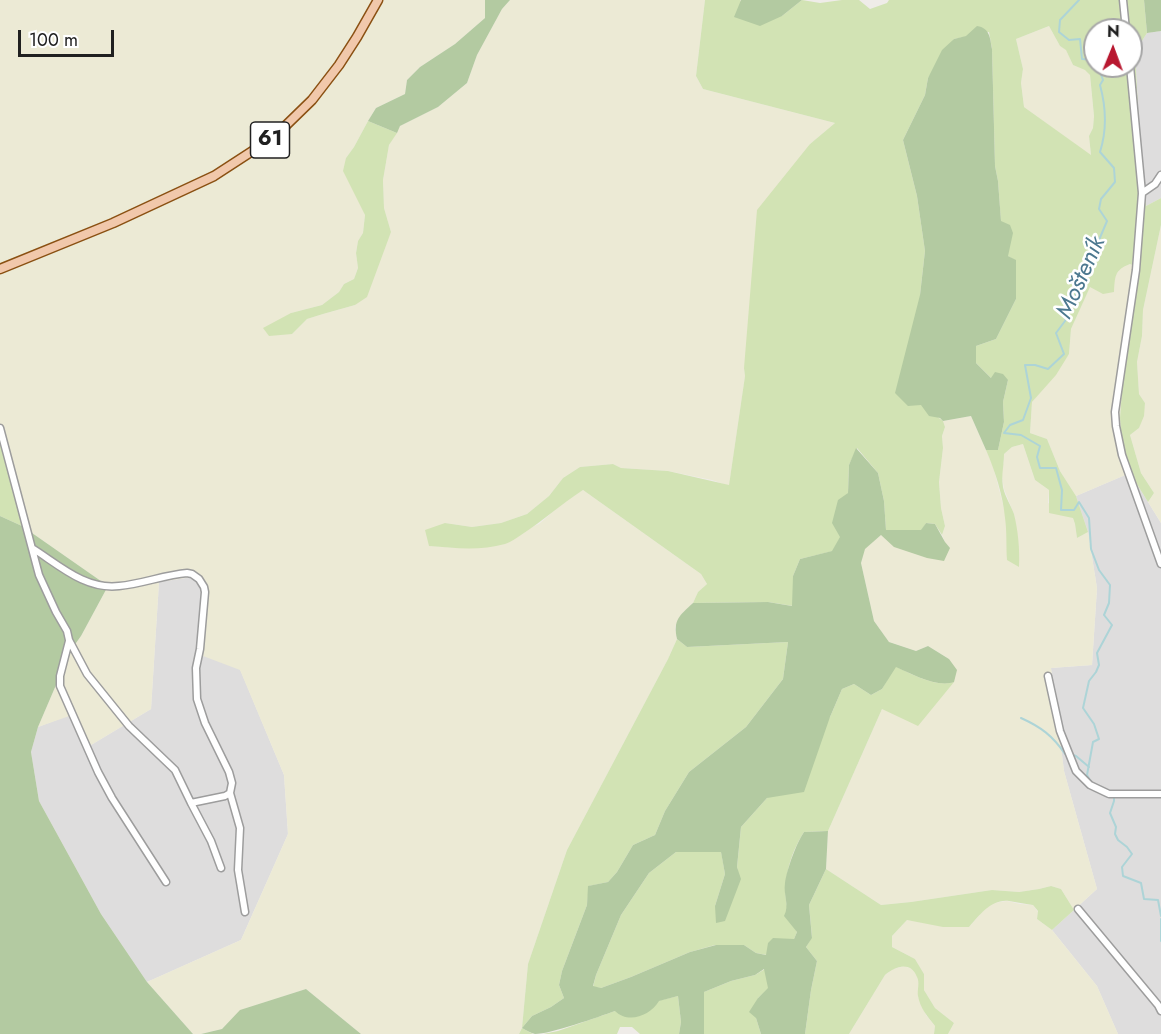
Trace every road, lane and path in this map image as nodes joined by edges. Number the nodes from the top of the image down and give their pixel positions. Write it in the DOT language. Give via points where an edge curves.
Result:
graph roads {
  1 [pos="378,0"];
  2 [pos="1123,0"];
  3 [pos="1125,18"];
  4 [pos="1131,78"];
  5 [pos="1161,175"];
  6 [pos="1143,193"];
  7 [pos="0,268"];
  8 [pos="0,428"];
  9 [pos="32,548"];
  10 [pos="1161,564"];
  11 [pos="69,640"];
  12 [pos="1048,676"];
  13 [pos="230,793"];
  14 [pos="1161,794"];
  15 [pos="191,803"];
  16 [pos="221,868"];
  17 [pos="166,882"];
  18 [pos="1077,909"];
  19 [pos="245,912"];
  20 [pos="1161,1011"];
  1 -- 7 [label="main road, 61" via="326,83 274,137 214,176 113,224"];
  2 -- 3 [label="street"];
  4 -- 6 [label="street"];
  5 -- 6 [label="street"];
  6 -- 10 [label="street" via="1115,412 1122,455"];
  8 -- 9 [label="street"];
  9 -- 11 [label="street" via="39,575"];
  9 -- 13 [label="street" via="65,571 96,585 117,587 187,573 202,582 205,592 196,668 197,699 229,772"];
  11 -- 15 [label="street" via="87,674 129,726 176,770"];
  11 -- 17 [label="street" via="60,686 112,798"];
  12 -- 14 [label="street" via="1060,730 1076,771 1090,785 1112,794"];
  13 -- 15 [label="street"];
  13 -- 19 [label="street" via="240,828 238,870"];
  15 -- 16 [label="street"];
  18 -- 20 [label="street"];
}
